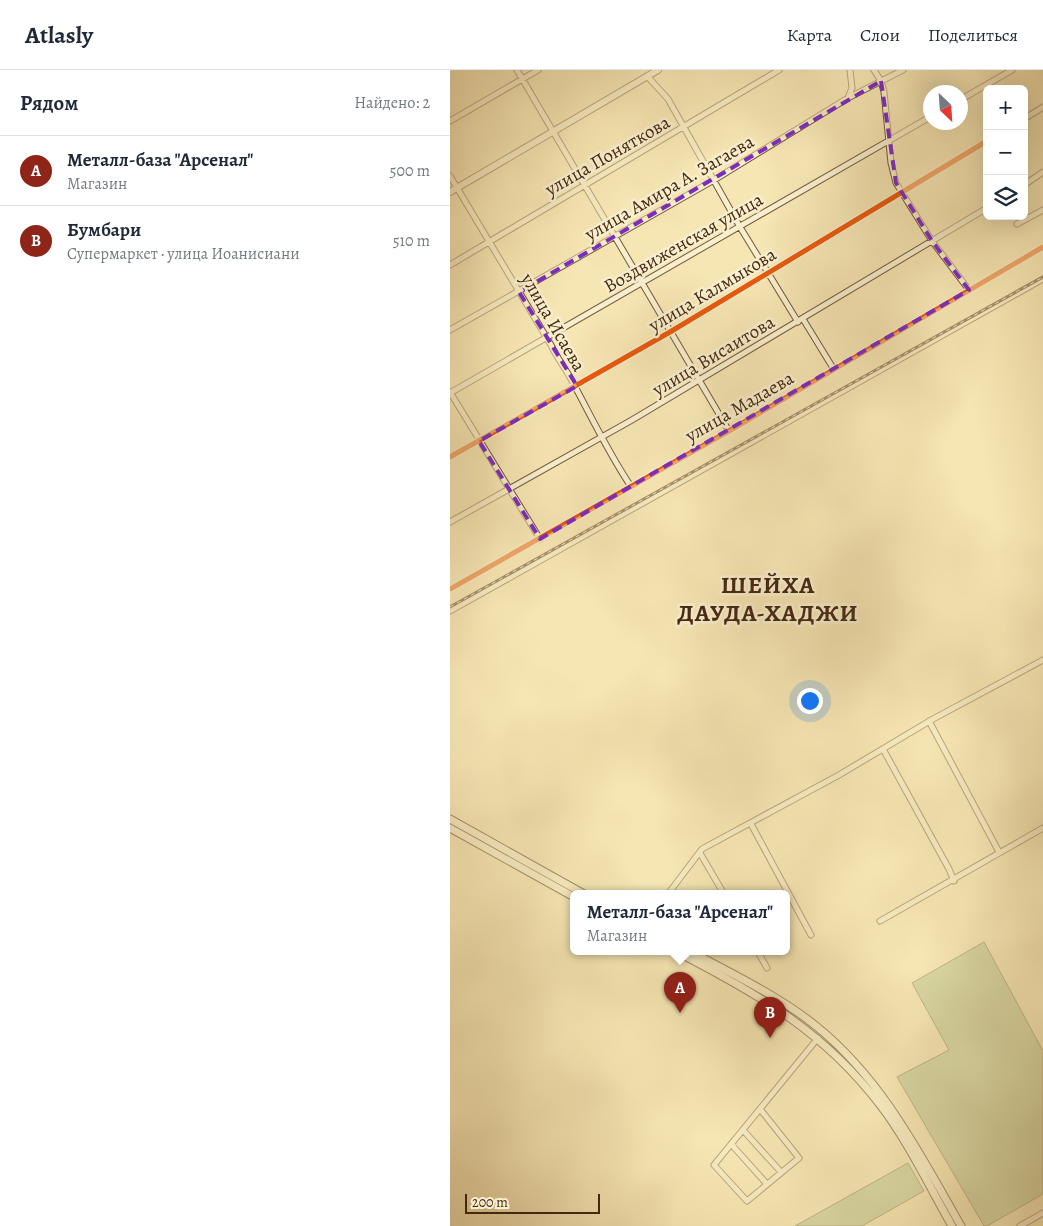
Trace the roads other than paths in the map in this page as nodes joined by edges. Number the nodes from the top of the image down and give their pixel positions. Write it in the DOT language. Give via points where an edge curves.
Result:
graph roads {
  1 [pos="517,70"];
  2 [pos="538,70"];
  3 [pos="656,70"];
  4 [pos="779,70"];
  5 [pos="850,70"];
  6 [pos="874,70"];
  7 [pos="903,70"];
  8 [pos="1012,70"];
  9 [pos="647,76"];
  10 [pos="523,79"];
  11 [pos="881,81"];
  12 [pos="968,95"];
  13 [pos="848,98"];
  14 [pos="1043,107"];
  15 [pos="1028,116"];
  16 [pos="450,121"];
  17 [pos="923,121"];
  18 [pos="683,128"];
  19 [pos="554,130"];
  20 [pos="888,140"];
  21 [pos="983,143"];
  22 [pos="1043,172"];
  23 [pos="450,176"];
  24 [pos="714,180"];
  25 [pos="1028,182"];
  26 [pos="586,184"];
  27 [pos="457,188"];
  28 [pos="902,191"];
  29 [pos="450,192"];
  30 [pos="983,210"];
  31 [pos="1043,210"];
  32 [pos="1017,224"];
  33 [pos="740,227"];
  34 [pos="616,236"];
  35 [pos="490,241"];
  36 [pos="932,242"];
  37 [pos="1043,247"];
  38 [pos="450,265"];
  39 [pos="768,274"];
  40 [pos="1043,279"];
  41 [pos="641,282"];
  42 [pos="969,290"];
  43 [pos="519,292"];
  44 [pos="801,320"];
  45 [pos="450,330"];
  46 [pos="670,332"];
  47 [pos="546,337"];
  48 [pos="833,368"];
  49 [pos="698,380"];
  50 [pos="575,387"];
  51 [pos="450,393"];
  52 [pos="729,431"];
  53 [pos="601,437"];
  54 [pos="479,441"];
  55 [pos="450,457"];
  56 [pos="630,485"];
  57 [pos="508,488"];
  58 [pos="450,522"];
  59 [pos="540,539"];
  60 [pos="450,589"];
  61 [pos="450,611"];
  62 [pos="1043,660"];
  63 [pos="929,721"];
  64 [pos="883,749"];
  65 [pos="450,819"];
  66 [pos="751,824"];
  67 [pos="450,828"];
  68 [pos="1043,828"];
  69 [pos="998,852"];
  70 [pos="700,853"];
  71 [pos="954,881"];
  72 [pos="577,890"];
  73 [pos="671,890"];
  74 [pos="722,890"];
  75 [pos="787,890"];
  76 [pos="570,894"];
  77 [pos="790,896"];
  78 [pos="880,921"];
  79 [pos="811,934"];
  80 [pos="687,955"];
  81 [pos="697,955"];
  82 [pos="760,955"];
  83 [pos="767,968"];
  84 [pos="818,1038"];
  85 [pos="760,1109"];
  86 [pos="743,1130"];
  87 [pos="731,1144"];
  88 [pos="781,1172"];
  89 [pos="767,1184"];
  90 [pos="1043,1213"];
  91 [pos="952,1226"];
  92 [pos="960,1226"];
  93 [pos="1020,1226"];
  1 -- 10 [label="street"];
  2 -- 10 [label="street"];
  3 -- 9 [label="street"];
  4 -- 18 [label="street, улица Поняткова"];
  5 -- 13 [label="street" via="852,88"];
  6 -- 11 [label="street"];
  7 -- 11 [label="street, улица Амира А. Загаева"];
  8 -- 12 [label="street"];
  9 -- 18 [label="street" via="668,99"];
  9 -- 19 [label="street"];
  10 -- 16 [label="street"];
  10 -- 19 [label="street"];
  11 -- 13 [label="street, улица Амира А. Загаева"];
  11 -- 20 [label="street"];
  13 -- 24 [label="street, улица Амира А. Загаева"];
  14 -- 15 [label="street"];
  17 -- 20 [label="street, Воздвиженская улица"];
  18 -- 24 [label="street"];
  18 -- 26 [label="street, улица Поняткова"];
  19 -- 26 [label="street"];
  19 -- 27 [label="street"];
  20 -- 28 [label="street" via="890,163"];
  20 -- 33 [label="street, Воздвиженская улица"];
  21 -- 28 [label="street, улица Калмыкова"];
  22 -- 25 [label="street"];
  23 -- 27 [label="street, улица Исаева"];
  24 -- 33 [label="street"];
  24 -- 34 [label="street, улица Амира А. Загаева"];
  26 -- 34 [label="street"];
  26 -- 35 [label="street, улица Поняткова"];
  27 -- 29 [label="street"];
  27 -- 35 [label="street, улица Исаева"];
  28 -- 36 [label="street"];
  28 -- 39 [label="street, улица Калмыкова"];
  30 -- 36 [label="street, улица Висаитова"];
  31 -- 32 [label="street"];
  33 -- 39 [label="street"];
  33 -- 41 [label="street, Воздвиженская улица"];
  34 -- 41 [label="street"];
  34 -- 43 [label="street, улица Амира А. Загаева"];
  35 -- 38 [label="street, улица Поняткова"];
  35 -- 43 [label="street, улица Исаева"];
  36 -- 42 [label="street"];
  36 -- 44 [label="street, улица Висаитова"];
  37 -- 42 [label="street, улица Мадаева"];
  39 -- 44 [label="street"];
  39 -- 46 [label="street, улица Калмыкова"];
  40 -- 61 [label="street"];
  41 -- 46 [label="street"];
  41 -- 47 [label="street, Воздвиженская улица"];
  42 -- 48 [label="street, улица Мадаева"];
  43 -- 45 [label="street, улица Амира А. Загаева"];
  43 -- 47 [label="street, улица Исаева"];
  44 -- 48 [label="street"];
  44 -- 49 [label="street, улица Висаитова"];
  46 -- 49 [label="street"];
  46 -- 50 [label="street, улица Калмыкова"];
  47 -- 50 [label="street, улица Исаева"];
  47 -- 51 [label="street, Воздвиженская улица"];
  48 -- 52 [label="street, улица Мадаева"];
  49 -- 52 [label="street"];
  49 -- 53 [label="street, улица Висаитова"];
  50 -- 53 [label="street, улица Исаева"];
  50 -- 54 [label="street, улица Калмыкова"];
  51 -- 54 [label="street"];
  52 -- 56 [label="street, улица Мадаева"];
  53 -- 56 [label="street, улица Исаева"];
  53 -- 57 [label="street, улица Висаитова"];
  54 -- 55 [label="street, улица Калмыкова"];
  54 -- 57 [label="street"];
  56 -- 59 [label="street, улица Мадаева"];
  57 -- 58 [label="street, улица Висаитова"];
  57 -- 59 [label="street"];
  59 -- 60 [label="street, улица Мадаева"];
  62 -- 63 [label="street"];
  63 -- 64 [label="street"];
  63 -- 69 [label="street"];
  64 -- 66 [label="street"];
  64 -- 71 [label="street"];
  65 -- 72 [label="main road"];
  66 -- 70 [label="street"];
  66 -- 75 [label="street"];
  67 -- 76 [label="main road"];
  68 -- 69 [label="street"];
  69 -- 71 [label="street"];
  70 -- 73 [label="street"];
  70 -- 74 [label="street"];
  71 -- 78 [label="street"];
  77 -- 79 [label="street"];
  80 -- 84 [label="main road" via="771,1003"];
  81 -- 92 [label="main road" via="780,1001 816,1026 855,1063 900,1121"];
  82 -- 83 [label="street"];
  84 -- 85 [label="street"];
  84 -- 91 [label="main road" via="852,1071 881,1106"];
  85 -- 86 [label="street"];
  85 -- 88 [label="street" via="799,1158"];
  86 -- 87 [label="street"];
  86 -- 88 [label="street"];
  87 -- 89 [label="street"];
  87 -- 89 [label="street" via="714,1165 747,1201"];
  88 -- 89 [label="street"];
  90 -- 93 [label="street"];
}
